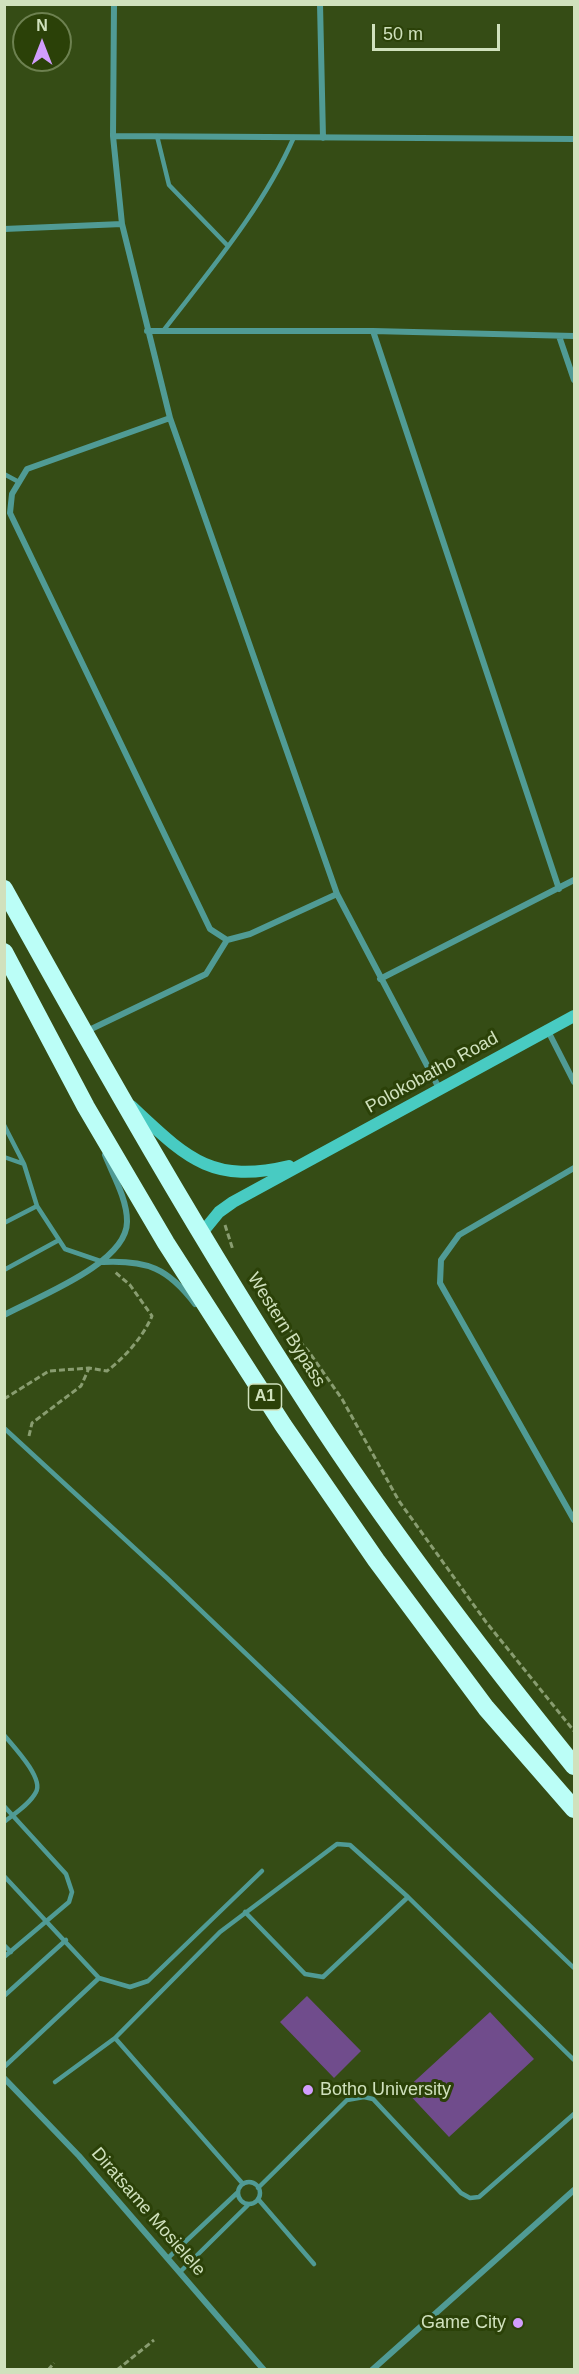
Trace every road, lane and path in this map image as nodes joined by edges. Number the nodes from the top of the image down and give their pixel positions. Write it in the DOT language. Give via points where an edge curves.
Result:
graph roads {
  1 [pos="114,4"];
  2 [pos="320,4"];
  3 [pos="113,136"];
  4 [pos="156,136"];
  5 [pos="294,137"];
  6 [pos="323,138"];
  7 [pos="574,140"];
  8 [pos="122,224"];
  9 [pos="4,229"];
  10 [pos="228,246"];
  11 [pos="147,331"];
  12 [pos="163,331"];
  13 [pos="373,331"];
  14 [pos="559,336"];
  15 [pos="574,336"];
  16 [pos="574,380"];
  17 [pos="170,418"];
  18 [pos="4,474"];
  19 [pos="17,482"];
  20 [pos="574,879"];
  21 [pos="4,889"];
  22 [pos="559,889"];
  23 [pos="337,894"];
  24 [pos="227,940"];
  25 [pos="4,952"];
  26 [pos="380,979"];
  27 [pos="574,1016"];
  28 [pos="547,1030"];
  29 [pos="83,1032"];
  30 [pos="574,1082"];
  31 [pos="440,1090"];
  32 [pos="119,1095"];
  33 [pos="86,1107"];
  34 [pos="4,1125"];
  35 [pos="4,1157"];
  36 [pos="306,1162"];
  37 [pos="24,1164"];
  38 [pos="574,1168"];
  39 [pos="37,1206"];
  40 [pos="219,1212"];
  41 [pos="4,1223"];
  42 [pos="201,1234"];
  43 [pos="59,1240"];
  44 [pos="233,1252"];
  45 [pos="103,1262"];
  46 [pos="4,1270"];
  47 [pos="258,1293"];
  48 [pos="4,1314"];
  49 [pos="89,1368"];
  50 [pos="259,1388"];
  51 [pos="4,1399"];
  52 [pos="4,1428"];
  53 [pos="27,1448"];
  54 [pos="574,1520"];
  55 [pos="574,1731"];
  56 [pos="4,1735"];
  57 [pos="574,1766"];
  58 [pos="4,1806"];
  59 [pos="574,1809"];
  60 [pos="13,1815"];
  61 [pos="4,1822"];
  62 [pos="262,1871"];
  63 [pos="4,1876"];
  64 [pos="408,1897"];
  65 [pos="245,1912"];
  66 [pos="47,1921"];
  67 [pos="66,1940"];
  68 [pos="4,1945"];
  69 [pos="11,1952"];
  70 [pos="4,1958"];
  71 [pos="574,1968"];
  72 [pos="99,1978"];
  73 [pos="4,1996"];
  74 [pos="115,2038"];
  75 [pos="574,2060"];
  76 [pos="4,2067"];
  77 [pos="4,2078"];
  78 [pos="55,2082"];
  79 [pos="574,2114"];
  80 [pos="243,2184"];
  81 [pos="258,2188"];
  82 [pos="574,2190"];
  83 [pos="237,2193"];
  84 [pos="258,2199"];
  85 [pos="249,2205"];
  86 [pos="168,2258"];
  87 [pos="314,2264"];
  88 [pos="180,2272"];
  89 [pos="154,2340"];
  90 [pos="54,2363"];
  91 [pos="48,2370"];
  92 [pos="117,2370"];
  93 [pos="264,2370"];
  94 [pos="372,2370"];
  1 -- 3 [label="street"];
  2 -- 6 [label="street"];
  3 -- 4 [label="street"];
  3 -- 8 [label="street"];
  4 -- 5 [label="street"];
  4 -- 10 [label="lane" via="169,185"];
  5 -- 6 [label="street"];
  5 -- 10 [label="lane" via="280,169"];
  6 -- 7 [label="street"];
  8 -- 9 [label="street"];
  8 -- 11 [label="street"];
  10 -- 12 [label="lane"];
  11 -- 12 [label="street"];
  11 -- 17 [label="street"];
  12 -- 13 [label="street"];
  13 -- 14 [label="street"];
  13 -- 22 [label="street"];
  14 -- 15 [label="street"];
  14 -- 16 [label="street"];
  17 -- 19 [label="street" via="27,469"];
  17 -- 23 [label="street"];
  18 -- 19 [label="lane"];
  19 -- 24 [label="street" via="10,513 210,929"];
  20 -- 22 [label="street"];
  21 -- 29 [label="highway, Western Bypass / A1"];
  22 -- 26 [label="street"];
  23 -- 24 [label="street" via="250,934"];
  23 -- 26 [label="street"];
  24 -- 29 [label="street" via="206,974"];
  25 -- 33 [label="highway, A1"];
  26 -- 31 [label="street"];
  27 -- 28 [label="street, Polokobatho Road"];
  28 -- 30 [label="street"];
  28 -- 31 [label="street, Polokobatho Road"];
  29 -- 32 [label="highway, Western Bypass / A1"];
  31 -- 36 [label="street, Polokobatho Road"];
  32 -- 36 [label="street" via="183,1154 205,1164 253,1172"];
  32 -- 42 [label="highway, Western Bypass / A1"];
  33 -- 45 [label="street" via="128,1222 125,1235"];
  33 -- 50 [label="highway, A1" via="165,1243"];
  34 -- 37 [label="lane"];
  35 -- 37 [label="lane"];
  36 -- 40 [label="street, Polokobatho Road"];
  37 -- 39 [label="lane"];
  38 -- 54 [label="street" via="459,1235 441,1260 440,1283"];
  39 -- 41 [label="lane"];
  39 -- 43 [label="lane"];
  40 -- 42 [label="street"];
  40 -- 44 [label="path"];
  42 -- 57 [label="highway, Western Bypass / A1" via="312,1412 399,1538"];
  43 -- 45 [label="lane" via="65,1249"];
  43 -- 46 [label="lane"];
  45 -- 48 [label="street"];
  45 -- 49 [label="path" via="130,1285 152,1316 126,1356 107,1371"];
  45 -- 50 [label="street" via="142,1263 172,1277"];
  47 -- 55 [label="path" via="309,1352 342,1399 399,1501 432,1548"];
  49 -- 51 [label="path" via="49,1371"];
  49 -- 53 [label="path" via="81,1386 32,1423"];
  50 -- 59 [label="highway, A1" via="376,1560 486,1708"];
  52 -- 53 [label="lane"];
  53 -- 71 [label="lane"];
  56 -- 60 [label="lane" via="38,1783 37,1792"];
  58 -- 60 [label="lane"];
  60 -- 61 [label="lane"];
  60 -- 66 [label="lane" via="66,1874 72,1892 69,1902"];
  62 -- 72 [label="lane" via="148,1981 130,1987"];
  63 -- 66 [label="lane"];
  64 -- 65 [label="lane" via="350,1845 337,1844"];
  64 -- 65 [label="lane" via="323,1977 305,1974"];
  64 -- 75 [label="lane"];
  65 -- 74 [label="lane" via="220,1932"];
  66 -- 67 [label="lane"];
  66 -- 69 [label="lane"];
  67 -- 72 [label="lane"];
  67 -- 73 [label="lane"];
  68 -- 69 [label="lane"];
  69 -- 70 [label="lane"];
  72 -- 76 [label="lane"];
  74 -- 78 [label="lane"];
  74 -- 80 [label="lane"];
  77 -- 86 [label="street, Diratsame Mosielele" via="80,2156"];
  79 -- 81 [label="lane" via="479,2197 470,2198 373,2099 347,2100"];
  80 -- 81 [label="lane"];
  80 -- 83 [label="lane"];
  81 -- 84 [label="lane"];
  82 -- 94 [label="street"];
  83 -- 85 [label="lane"];
  83 -- 86 [label="lane"];
  84 -- 85 [label="lane"];
  84 -- 87 [label="lane"];
  85 -- 88 [label="lane"];
  86 -- 88 [label="street, Diratsame Mosielele"];
  88 -- 93 [label="street, Diratsame Mosielele"];
  89 -- 92 [label="path"];
  90 -- 91 [label="path"];
}
